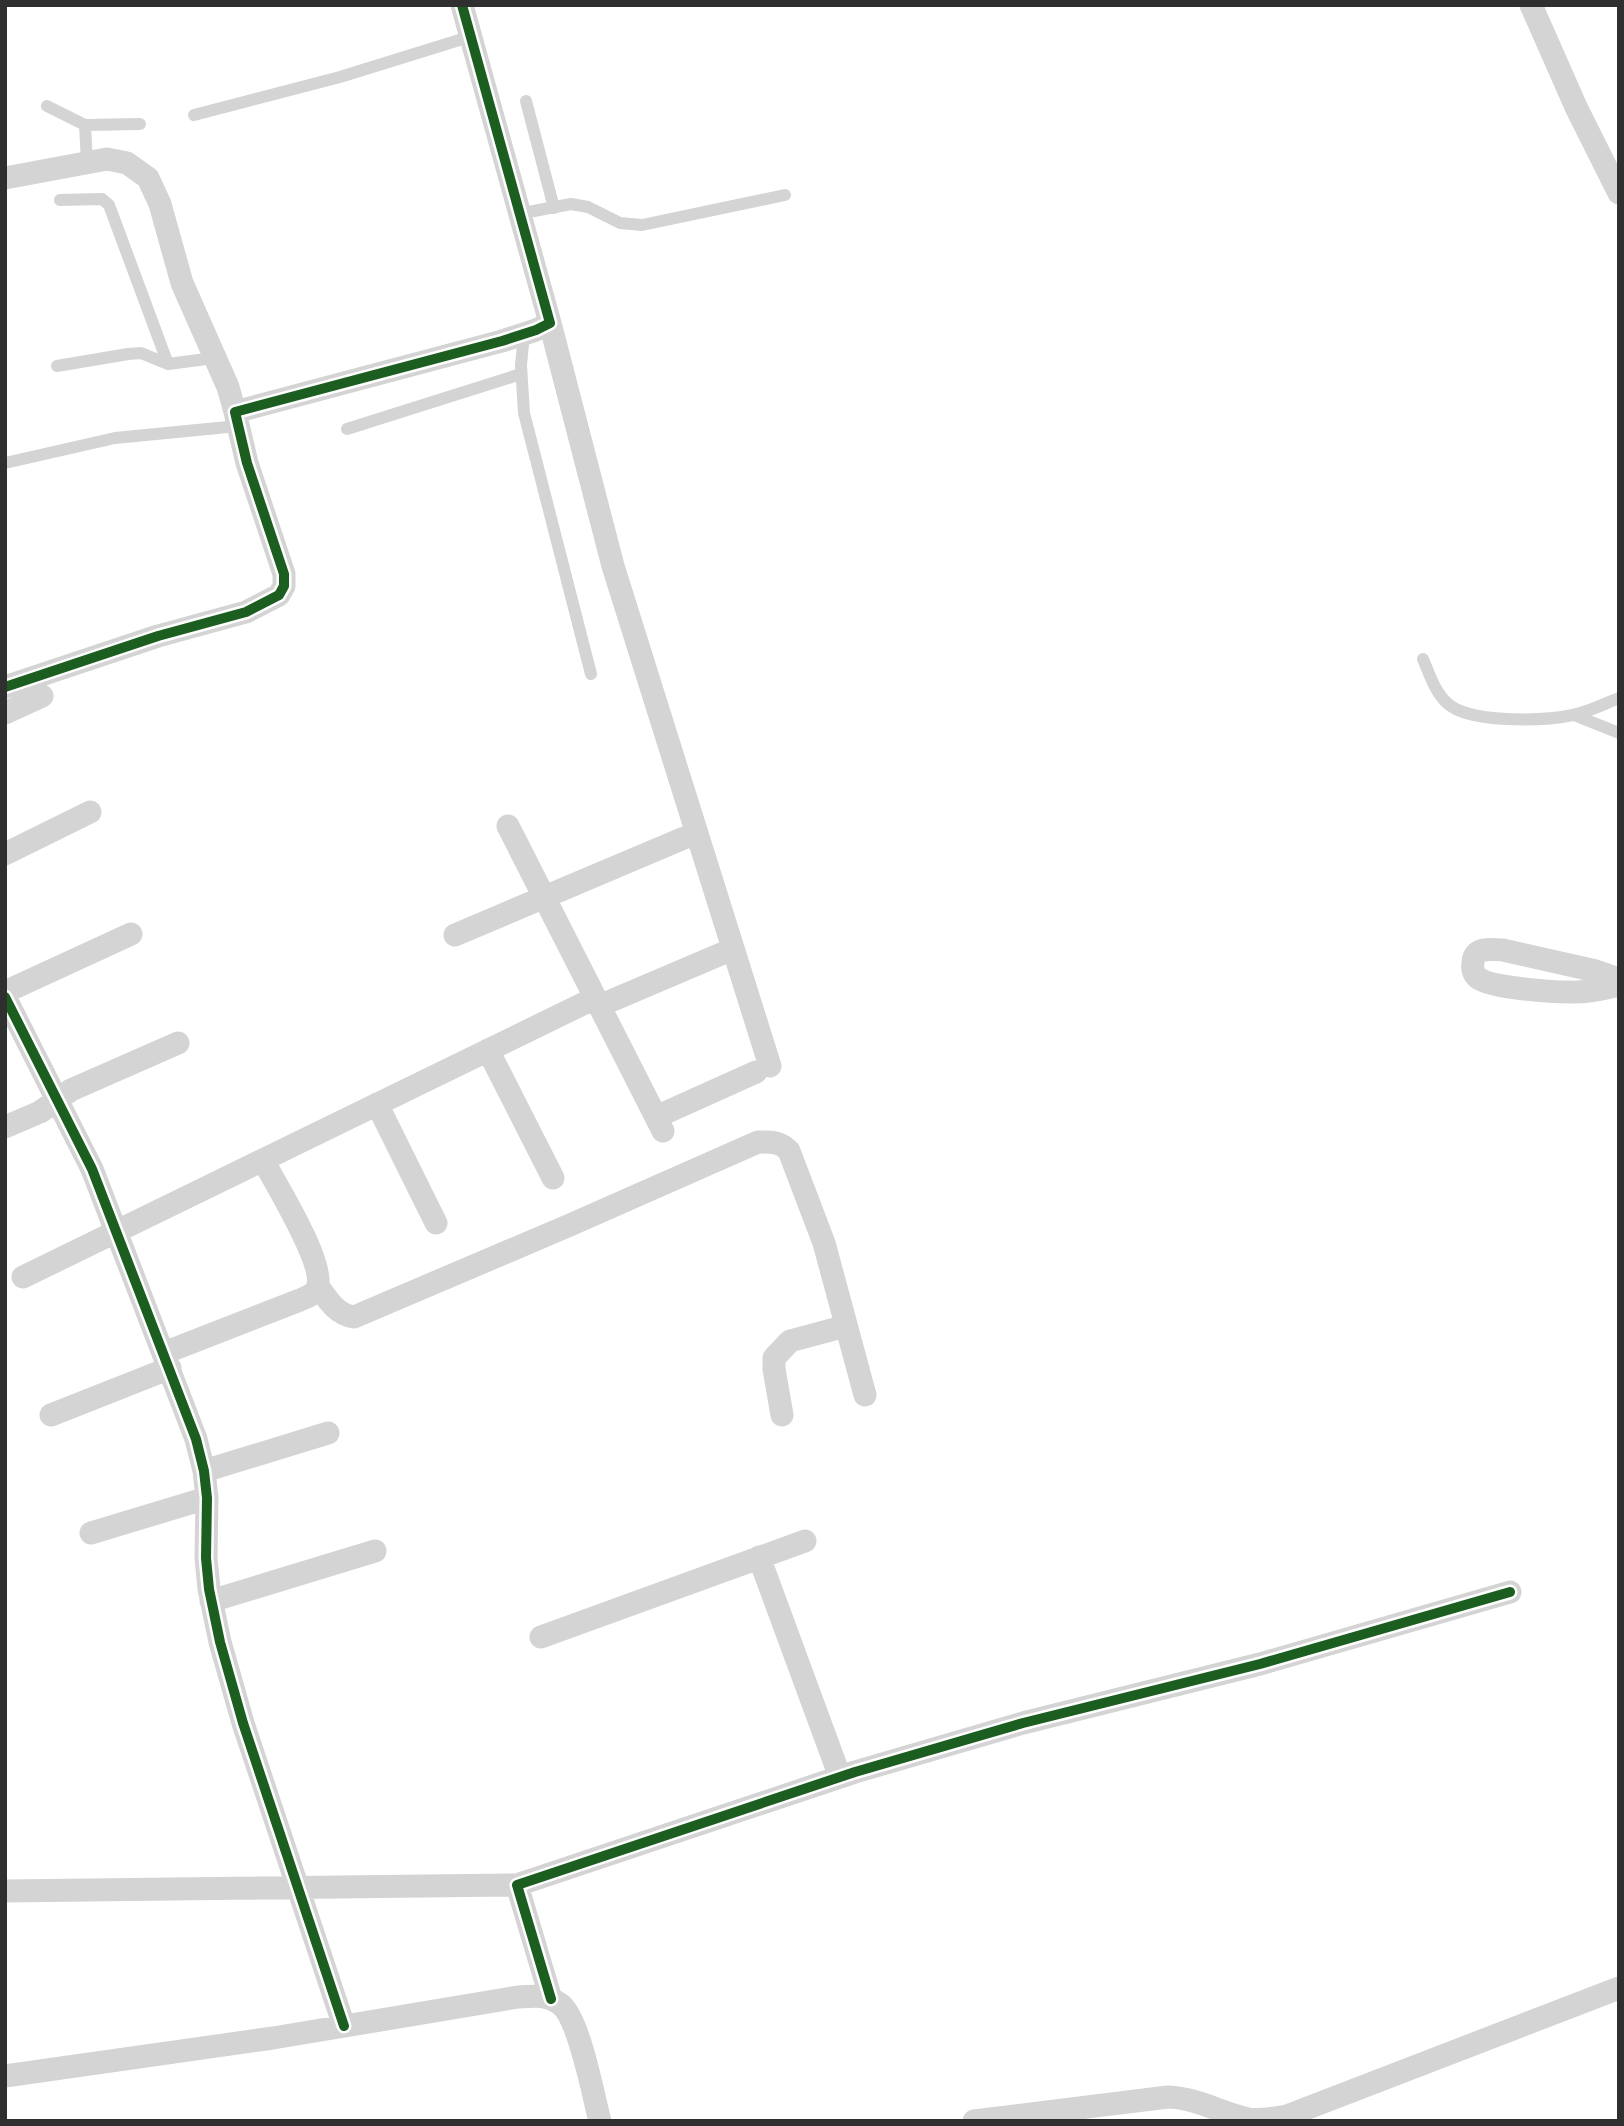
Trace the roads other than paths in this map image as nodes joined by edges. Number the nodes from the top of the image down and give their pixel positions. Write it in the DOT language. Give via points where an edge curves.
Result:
graph roads {
  1 [pos="462,5"];
  2 [pos="1531,5"];
  3 [pos="469,37"];
  4 [pos="526,101"];
  5 [pos="47,106"];
  6 [pos="194,115"];
  7 [pos="140,124"];
  8 [pos="85,125"];
  9 [pos="87,163"];
  10 [pos="5,178"];
  11 [pos="1619,193"];
  12 [pos="785,195"];
  13 [pos="60,200"];
  14 [pos="554,208"];
  15 [pos="518,214"];
  16 [pos="550,323"];
  17 [pos="524,334"];
  18 [pos="214,358"];
  19 [pos="168,364"];
  20 [pos="57,366"];
  21 [pos="521,373"];
  22 [pos="236,419"];
  23 [pos="347,429"];
  24 [pos="5,463"];
  25 [pos="1423,659"];
  26 [pos="591,674"];
  27 [pos="5,687"];
  28 [pos="42,696"];
  29 [pos="1619,698"];
  30 [pos="5,713"];
  31 [pos="1574,715"];
  32 [pos="1619,733"];
  33 [pos="90,812"];
  34 [pos="508,827"];
  35 [pos="684,838"];
  36 [pos="5,854"];
  37 [pos="544,897"];
  38 [pos="131,934"];
  39 [pos="455,934"];
  40 [pos="721,954"];
  41 [pos="1619,979"];
  42 [pos="1619,985"];
  43 [pos="5,995"];
  44 [pos="597,1002"];
  45 [pos="178,1043"];
  46 [pos="488,1049"];
  47 [pos="57,1101"];
  48 [pos="377,1104"];
  49 [pos="5,1128"];
  50 [pos="263,1160"];
  51 [pos="553,1178"];
  52 [pos="436,1223"];
  53 [pos="117,1231"];
  54 [pos="23,1277"];
  55 [pos="318,1286"];
  56 [pos="846,1326"];
  57 [pos="167,1361"];
  58 [pos="865,1395"];
  59 [pos="51,1415"];
  60 [pos="782,1415"];
  61 [pos="328,1433"];
  62 [pos="204,1471"];
  63 [pos="207,1498"];
  64 [pos="91,1533"];
  65 [pos="804,1541"];
  66 [pos="375,1551"];
  67 [pos="759,1557"];
  68 [pos="1510,1592"];
  69 [pos="211,1601"];
  70 [pos="541,1637"];
  71 [pos="840,1777"];
  72 [pos="517,1885"];
  73 [pos="297,1886"];
  74 [pos="5,1891"];
  75 [pos="1619,1988"];
  76 [pos="551,1998"];
  77 [pos="344,2026"];
  78 [pos="5,2076"];
  79 [pos="1067,2115"];
  80 [pos="1287,2119"];
  81 [pos="600,2121"];
  82 [pos="974,2121"];
  1 -- 3 [label="street"];
  2 -- 11 [label="street"];
  3 -- 6 [label="lane"];
  3 -- 15 [label="street"];
  4 -- 14 [label="lane"];
  5 -- 8 [label="lane"];
  7 -- 8 [label="lane"];
  8 -- 9 [label="lane"];
  9 -- 10 [label="street"];
  9 -- 18 [label="street" via="107,159 127,163 148,178 182,283"];
  12 -- 14 [label="lane" via="642,225 621,223 588,207 570,204"];
  13 -- 19 [label="lane" via="102,199 109,205"];
  14 -- 15 [label="lane"];
  15 -- 16 [label="street"];
  16 -- 17 [label="street"];
  16 -- 44 [label="street" via="613,566 763,1069 659,1124"];
  17 -- 21 [label="lane"];
  17 -- 22 [label="street"];
  18 -- 19 [label="lane"];
  18 -- 22 [label="street"];
  19 -- 20 [label="lane" via="141,353"];
  21 -- 23 [label="lane"];
  21 -- 26 [label="lane" via="528,431"];
  22 -- 24 [label="lane" via="115,438"];
  22 -- 27 [label="street" via="284,574 279,595 246,612"];
  25 -- 31 [label="lane" via="1444,701 1456,710 1482,717"];
  28 -- 30 [label="street"];
  29 -- 31 [label="lane"];
  31 -- 32 [label="lane"];
  33 -- 36 [label="street"];
  34 -- 37 [label="street"];
  35 -- 37 [label="street"];
  37 -- 39 [label="street"];
  37 -- 44 [label="street"];
  38 -- 43 [label="street"];
  40 -- 44 [label="street"];
  41 -- 42 [label="street" via="1503,950 1488,949 1473,957 1477,977 1492,983 1570,992"];
  43 -- 47 [label="street"];
  44 -- 46 [label="street"];
  45 -- 47 [label="street" via="71,1090"];
  46 -- 48 [label="street"];
  46 -- 51 [label="street"];
  47 -- 49 [label="street"];
  47 -- 53 [label="street"];
  48 -- 50 [label="street"];
  48 -- 52 [label="street"];
  50 -- 53 [label="street"];
  50 -- 55 [label="street" via="316,1262"];
  53 -- 54 [label="street"];
  53 -- 57 [label="street"];
  55 -- 56 [label="street" via="332,1306 354,1317 758,1142 774,1142 789,1151 824,1243"];
  55 -- 57 [label="street" via="313,1294"];
  56 -- 58 [label="street"];
  56 -- 60 [label="street" via="790,1341 774,1357"];
  57 -- 59 [label="street"];
  57 -- 62 [label="street"];
  61 -- 62 [label="street"];
  62 -- 63 [label="street"];
  63 -- 64 [label="street"];
  63 -- 69 [label="street"];
  65 -- 67 [label="street"];
  66 -- 69 [label="street"];
  67 -- 70 [label="street"];
  67 -- 71 [label="street"];
  68 -- 71 [label="street"];
  69 -- 73 [label="street" via="243,1723"];
  71 -- 72 [label="street"];
  72 -- 73 [label="street"];
  72 -- 76 [label="street"];
  73 -- 74 [label="street"];
  73 -- 77 [label="street"];
  75 -- 80 [label="street"];
  76 -- 77 [label="street" via="518,1997"];
  76 -- 81 [label="street" via="573,2021"];
  77 -- 78 [label="street"];
  79 -- 80 [label="street" via="1168,2097 1193,2100 1248,2119"];
  79 -- 82 [label="street"];
}
